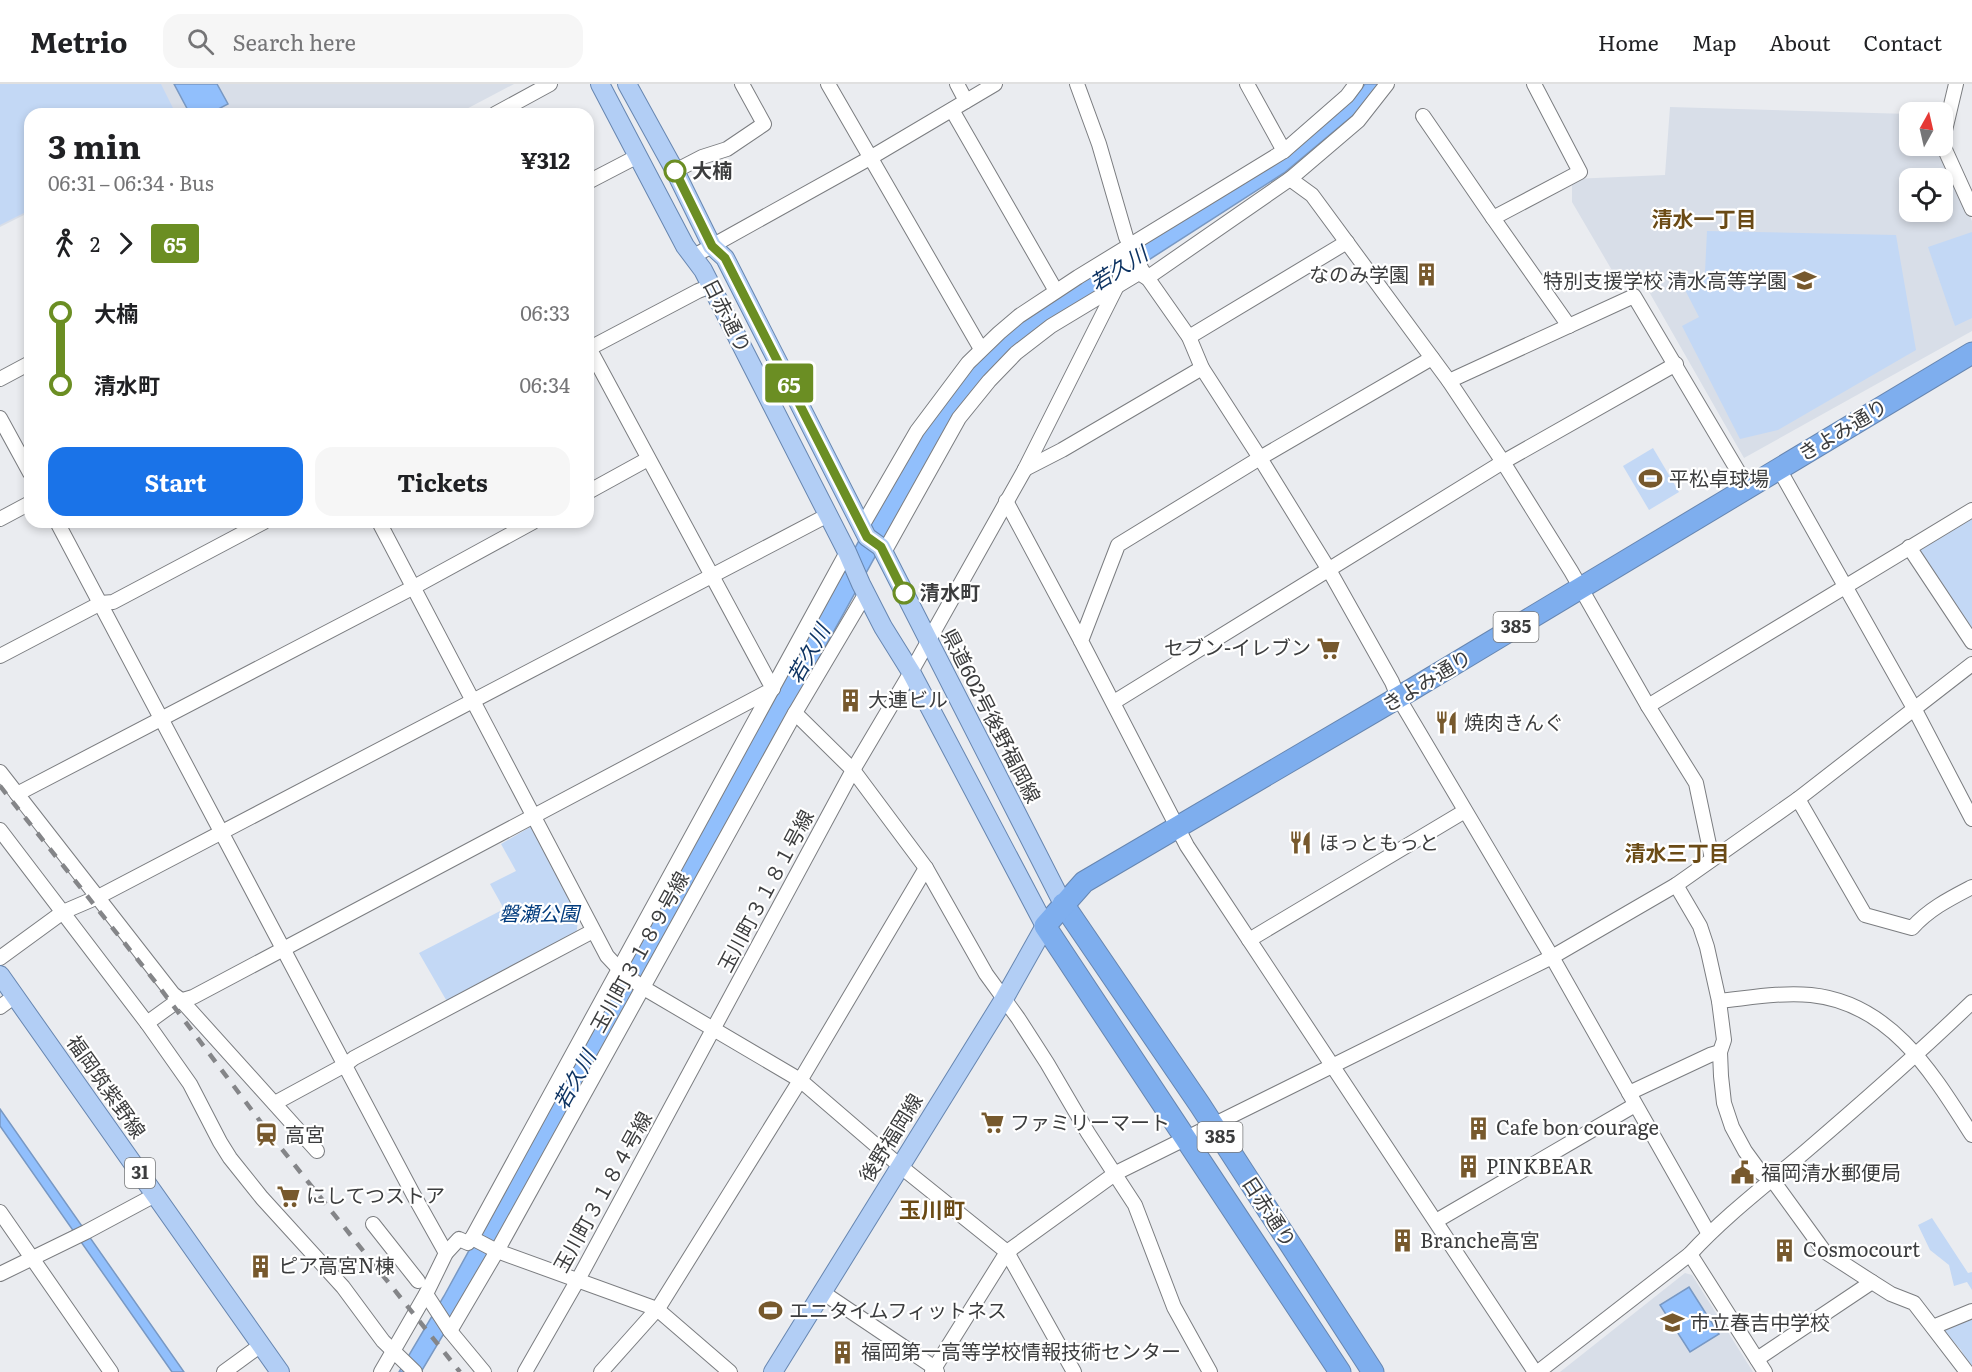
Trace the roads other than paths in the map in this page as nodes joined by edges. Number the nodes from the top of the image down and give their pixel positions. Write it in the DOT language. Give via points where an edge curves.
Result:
graph roads {
  1 [pos="550,84"];
  2 [pos="600,84"];
  3 [pos="627,84"];
  4 [pos="742,84"];
  5 [pos="828,84"];
  6 [pos="957,84"];
  7 [pos="995,84"];
  8 [pos="1077,84"];
  9 [pos="1247,84"];
  10 [pos="1356,84"];
  11 [pos="1387,84"];
  12 [pos="1534,84"];
  13 [pos="1956,84"];
  14 [pos="966,101"];
  15 [pos="1952,102"];
  16 [pos="506,108"];
  17 [pos="952,110"];
  18 [pos="1424,116"];
  19 [pos="1284,152"];
  20 [pos="638,156"];
  21 [pos="1948,156"];
  22 [pos="870,158"];
  23 [pos="675,171"];
  24 [pos="1290,179"];
  25 [pos="594,180"];
  26 [pos="1972,208"];
  27 [pos="1493,218"];
  28 [pos="1347,242"];
  29 [pos="712,246"];
  30 [pos="1129,247"];
  31 [pos="692,257"];
  32 [pos="1144,274"];
  33 [pos="1119,282"];
  34 [pos="711,286"];
  35 [pos="1056,291"];
  36 [pos="1569,326"];
  37 [pos="1189,337"];
  38 [pos="594,345"];
  39 [pos="981,349"];
  40 [pos="1972,353"];
  41 [pos="1431,358"];
  42 [pos="594,359"];
  43 [pos="1676,364"];
  44 [pos="24,366"];
  45 [pos="1202,368"];
  46 [pos="0,379"];
  47 [pos="1449,381"];
  48 [pos="0,418"];
  49 [pos="1260,458"];
  50 [pos="648,459"];
  51 [pos="24,462"];
  52 [pos="1503,462"];
  53 [pos="1025,469"];
  54 [pos="1779,469"];
  55 [pos="1748,488"];
  56 [pos="594,489"];
  57 [pos="1006,501"];
  58 [pos="24,506"];
  59 [pos="1972,510"];
  60 [pos="828,515"];
  61 [pos="0,519"];
  62 [pos="60,528"];
  63 [pos="253,528"];
  64 [pos="382,528"];
  65 [pos="522,528"];
  66 [pos="873,541"];
  67 [pos="1909,547"];
  68 [pos="847,552"];
  69 [pos="1329,570"];
  70 [pos="712,574"];
  71 [pos="414,587"];
  72 [pos="1846,587"];
  73 [pos="863,589"];
  74 [pos="1581,589"];
  75 [pos="101,603"];
  76 [pos="928,641"];
  77 [pos="1081,641"];
  78 [pos="1972,642"];
  79 [pos="0,656"];
  80 [pos="1972,664"];
  81 [pos="911,672"];
  82 [pos="773,689"];
  83 [pos="1398,698"];
  84 [pos="474,701"];
  85 [pos="1114,702"];
  86 [pos="1648,706"];
  87 [pos="1915,710"];
  88 [pos="795,713"];
  89 [pos="160,718"];
  90 [pos="853,770"];
  91 [pos="0,772"];
  92 [pos="17,794"];
  93 [pos="1798,799"];
  94 [pos="1465,811"];
  95 [pos="534,815"];
  96 [pos="1971,816"];
  97 [pos="1179,828"];
  98 [pos="0,830"];
  99 [pos="221,832"];
  100 [pos="1712,859"];
  101 [pos="926,868"];
  102 [pos="1676,885"];
  103 [pos="1972,887"];
  104 [pos="98,897"];
  105 [pos="1063,904"];
  106 [pos="63,912"];
  107 [pos="1045,926"];
  108 [pos="593,931"];
  109 [pos="1249,940"];
  110 [pos="284,948"];
  111 [pos="1552,957"];
  112 [pos="0,958"];
  113 [pos="621,970"];
  114 [pos="0,975"];
  115 [pos="642,987"];
  116 [pos="1004,999"];
  117 [pos="182,1000"];
  118 [pos="1719,1001"];
  119 [pos="7,1002"];
  120 [pos="1972,1002"];
  121 [pos="147,1023"];
  122 [pos="713,1030"];
  123 [pos="1720,1052"];
  124 [pos="1917,1055"];
  125 [pos="345,1065"];
  126 [pos="1331,1066"];
  127 [pos="800,1080"];
  128 [pos="1632,1099"];
  129 [pos="275,1103"];
  130 [pos="1212,1125"];
  131 [pos="1972,1135"];
  132 [pos="1185,1138"];
  133 [pos="316,1149"];
  134 [pos="900,1166"];
  135 [pos="1116,1173"];
  136 [pos="1771,1178"];
  137 [pos="154,1195"];
  138 [pos="0,1212"];
  139 [pos="1436,1221"];
  140 [pos="373,1224"];
  141 [pos="1709,1234"];
  142 [pos="472,1238"];
  143 [pos="497,1251"];
  144 [pos="1006,1252"];
  145 [pos="446,1253"];
  146 [pos="1690,1254"];
  147 [pos="32,1258"];
  148 [pos="0,1274"];
  149 [pos="578,1280"];
  150 [pos="418,1281"];
  151 [pos="1872,1282"];
  152 [pos="822,1292"];
  153 [pos="430,1300"];
  154 [pos="657,1309"];
  155 [pos="1972,1311"];
  156 [pos="1933,1327"];
  157 [pos="450,1330"];
  158 [pos="261,1345"];
  159 [pos="398,1354"];
  160 [pos="1757,1359"];
  161 [pos="935,1371"];
  162 [pos="111,1372"];
  163 [pos="224,1372"];
  164 [pos="280,1372"];
  165 [pos="381,1372"];
  166 [pos="415,1372"];
  167 [pos="484,1372"];
  168 [pos="525,1372"];
  169 [pos="601,1372"];
  170 [pos="730,1372"];
  171 [pos="773,1372"];
  172 [pos="1074,1372"];
  173 [pos="1210,1372"];
  174 [pos="1340,1372"];
  175 [pos="1373,1372"];
  176 [pos="1537,1372"];
  177 [pos="1765,1372"];
  178 [pos="1967,1372"];
  1 -- 16 [label="street"];
  2 -- 20 [label="main road, 日赤通り"];
  3 -- 23 [label="main road, 日赤通り"];
  4 -- 23 [label="street" via="764,124 727,149"];
  5 -- 22 [label="street"];
  6 -- 14 [label="street"];
  7 -- 14 [label="street"];
  8 -- 30 [label="street"];
  9 -- 19 [label="street"];
  10 -- 19 [label="street"];
  11 -- 24 [label="street" via="1358,121"];
  12 -- 27 [label="street" via="1580,172"];
  13 -- 15 [label="street"];
  14 -- 17 [label="street"];
  17 -- 22 [label="street"];
  17 -- 35 [label="street"];
  18 -- 27 [label="street"];
  19 -- 30 [label="street"];
  20 -- 25 [label="street"];
  20 -- 31 [label="main road, 日赤通り"];
  21 -- 26 [label="street"];
  22 -- 29 [label="street"];
  22 -- 39 [label="street"];
  23 -- 29 [label="main road, 日赤通り"];
  24 -- 28 [label="street" via="1312,195"];
  24 -- 32 [label="street"];
  27 -- 36 [label="street"];
  28 -- 37 [label="street"];
  28 -- 41 [label="street"];
  29 -- 31 [label="street"];
  29 -- 66 [label="main road, 日赤通り" via="725,258"];
  30 -- 32 [label="street"];
  30 -- 33 [label="street, 玉川町３１８１号線"];
  30 -- 35 [label="street"];
  31 -- 34 [label="main road, 日赤通り"];
  32 -- 33 [label="street"];
  32 -- 37 [label="street"];
  33 -- 53 [label="street, 玉川町３１８１号線"];
  33 -- 66 [label="street" via="1032,340 989,381 958,418"];
  34 -- 38 [label="street"];
  34 -- 60 [label="main road, 日赤通り"];
  35 -- 39 [label="street"];
  36 -- 43 [label="street" via="1634,296"];
  36 -- 47 [label="street"];
  37 -- 45 [label="street"];
  39 -- 66 [label="street" via="917,431"];
  40 -- 54 [label="highway, きよみ通り / 385"];
  41 -- 47 [label="street"];
  41 -- 49 [label="street"];
  42 -- 50 [label="street"];
  43 -- 52 [label="street"];
  43 -- 55 [label="street"];
  44 -- 46 [label="street"];
  45 -- 49 [label="street"];
  45 -- 53 [label="street"];
  47 -- 52 [label="street"];
  48 -- 51 [label="street"];
  49 -- 69 [label="street"];
  49 -- 77 [label="street" via="1118,545"];
  50 -- 56 [label="street"];
  50 -- 70 [label="street"];
  52 -- 69 [label="street"];
  52 -- 74 [label="street"];
  53 -- 57 [label="street, 玉川町３１８１号線"];
  54 -- 55 [label="highway, きよみ通り / 385"];
  54 -- 72 [label="street"];
  55 -- 74 [label="highway, きよみ通り / 385"];
  57 -- 76 [label="street, 玉川町３１８１号線"];
  57 -- 77 [label="street"];
  58 -- 61 [label="street"];
  59 -- 67 [label="street"];
  60 -- 68 [label="main road, 日赤通り"];
  60 -- 70 [label="street"];
  62 -- 75 [label="street"];
  63 -- 75 [label="street" via="113,602"];
  64 -- 71 [label="street"];
  65 -- 71 [label="street"];
  66 -- 76 [label="main road, 県道602号後野福岡線"];
  67 -- 72 [label="street"];
  67 -- 78 [label="street"];
  68 -- 73 [label="main road, 日赤通り"];
  68 -- 82 [label="street, 玉川町３１８９号線"];
  69 -- 83 [label="street"];
  69 -- 85 [label="street"];
  70 -- 82 [label="street"];
  70 -- 84 [label="street"];
  71 -- 84 [label="street"];
  71 -- 89 [label="street"];
  72 -- 86 [label="street"];
  72 -- 87 [label="street"];
  73 -- 81 [label="main road"];
  73 -- 88 [label="street, 玉川町３１８９号線"];
  74 -- 83 [label="highway, きよみ通り / 385"];
  74 -- 86 [label="street"];
  75 -- 79 [label="street"];
  75 -- 89 [label="street"];
  76 -- 81 [label="street, 玉川町３１８１号線"];
  76 -- 105 [label="main road, 県道602号後野福岡線"];
  77 -- 85 [label="street"];
  80 -- 87 [label="street"];
  81 -- 90 [label="street, 玉川町３１８１号線"];
  81 -- 107 [label="main road"];
  82 -- 95 [label="street"];
  82 -- 113 [label="street, 玉川町３１８９号線"];
  83 -- 94 [label="street"];
  83 -- 97 [label="highway, きよみ通り / 385"];
  84 -- 95 [label="street"];
  84 -- 99 [label="street"];
  85 -- 97 [label="street"];
  86 -- 100 [label="street" via="1696,783"];
  87 -- 93 [label="street"];
  87 -- 96 [label="street"];
  88 -- 90 [label="street"];
  88 -- 115 [label="street, 玉川町３１８９号線"];
  89 -- 92 [label="street"];
  89 -- 99 [label="street"];
  90 -- 101 [label="street"];
  90 -- 122 [label="street, 玉川町３１８１号線"];
  91 -- 92 [label="street"];
  92 -- 104 [label="street"];
  93 -- 100 [label="street"];
  93 -- 103 [label="street" via="1865,915 1912,928 1938,904"];
  94 -- 109 [label="street"];
  94 -- 111 [label="street"];
  95 -- 108 [label="street"];
  95 -- 110 [label="street"];
  97 -- 105 [label="highway, きよみ通り / 385" via="1084,882"];
  97 -- 109 [label="street"];
  98 -- 106 [label="street"];
  99 -- 104 [label="street"];
  99 -- 110 [label="street"];
  100 -- 102 [label="street"];
  101 -- 116 [label="street"];
  101 -- 127 [label="street"];
  102 -- 111 [label="street"];
  102 -- 118 [label="street" via="1700,926"];
  104 -- 106 [label="street"];
  104 -- 117 [label="street" via="173,994"];
  105 -- 107 [label="highway, きよみ通り / 385"];
  105 -- 130 [label="highway, 日赤通り / 385"];
  106 -- 112 [label="street"];
  106 -- 121 [label="street"];
  107 -- 116 [label="main road, 後野福岡線"];
  107 -- 132 [label="highway, 日赤通り / 385"];
  108 -- 113 [label="street" via="607,956"];
  108 -- 125 [label="street"];
  109 -- 126 [label="street"];
  110 -- 117 [label="street"];
  110 -- 125 [label="street"];
  111 -- 126 [label="street"];
  111 -- 128 [label="street"];
  113 -- 115 [label="street"];
  113 -- 142 [label="street, 玉川町３１８９号線"];
  114 -- 119 [label="main road, 福岡筑紫野線 / 31"];
  115 -- 122 [label="street"];
  115 -- 143 [label="street, 玉川町３１８９号線"];
  116 -- 134 [label="main road, 後野福岡線"];
  116 -- 135 [label="street"];
  117 -- 121 [label="street"];
  117 -- 129 [label="street"];
  118 -- 123 [label="street" via="1724,1040"];
  118 -- 124 [label="street" via="1793,994 1823,997 1880,1020"];
  119 -- 137 [label="main road, 福岡筑紫野線 / 31"];
  120 -- 124 [label="street"];
  121 -- 159 [label="street" via="190,1084 230,1158"];
  122 -- 127 [label="street"];
  122 -- 149 [label="street, 玉川町３１８４号線"];
  123 -- 128 [label="street"];
  123 -- 136 [label="street" via="1724,1103 1732,1127 1761,1173"];
  124 -- 131 [label="street"];
  124 -- 136 [label="street"];
  125 -- 129 [label="street"];
  125 -- 145 [label="street"];
  126 -- 130 [label="street"];
  126 -- 139 [label="street"];
  127 -- 134 [label="street"];
  127 -- 154 [label="street"];
  128 -- 139 [label="street"];
  128 -- 141 [label="street"];
  129 -- 133 [label="street"];
  130 -- 132 [label="street"];
  130 -- 175 [label="highway, 日赤通り / 385"];
  132 -- 135 [label="street"];
  132 -- 174 [label="highway, 日赤通り / 385"];
  134 -- 144 [label="street"];
  134 -- 152 [label="main road, 後野福岡線"];
  135 -- 144 [label="street"];
  135 -- 173 [label="street" via="1135,1205 1174,1307"];
  136 -- 141 [label="street"];
  136 -- 151 [label="street" via="1824,1251"];
  137 -- 147 [label="street"];
  137 -- 158 [label="main road, 福岡筑紫野線 / 31"];
  138 -- 147 [label="street"];
  139 -- 176 [label="street"];
  140 -- 150 [label="street"];
  141 -- 146 [label="street"];
  142 -- 143 [label="street"];
  142 -- 145 [label="street" via="468,1243 459,1239"];
  143 -- 149 [label="street"];
  143 -- 157 [label="street, 玉川町３１８９号線"];
  144 -- 161 [label="street"];
  144 -- 172 [label="street"];
  145 -- 153 [label="street"];
  146 -- 160 [label="street"];
  146 -- 176 [label="street"];
  147 -- 148 [label="street"];
  147 -- 162 [label="street"];
  149 -- 154 [label="street"];
  149 -- 168 [label="street, 玉川町３１８４号線"];
  151 -- 156 [label="street" via="1914,1303"];
  151 -- 160 [label="street"];
  152 -- 161 [label="street"];
  152 -- 171 [label="main road, 後野福岡線"];
  153 -- 157 [label="street"];
  153 -- 159 [label="street"];
  154 -- 169 [label="street"];
  154 -- 170 [label="street"];
  155 -- 156 [label="street"];
  156 -- 178 [label="street"];
  157 -- 167 [label="street"];
  158 -- 163 [label="street"];
  158 -- 164 [label="main road, 福岡筑紫野線 / 31"];
  159 -- 165 [label="street"];
  159 -- 166 [label="street"];
  160 -- 177 [label="street"];
}
